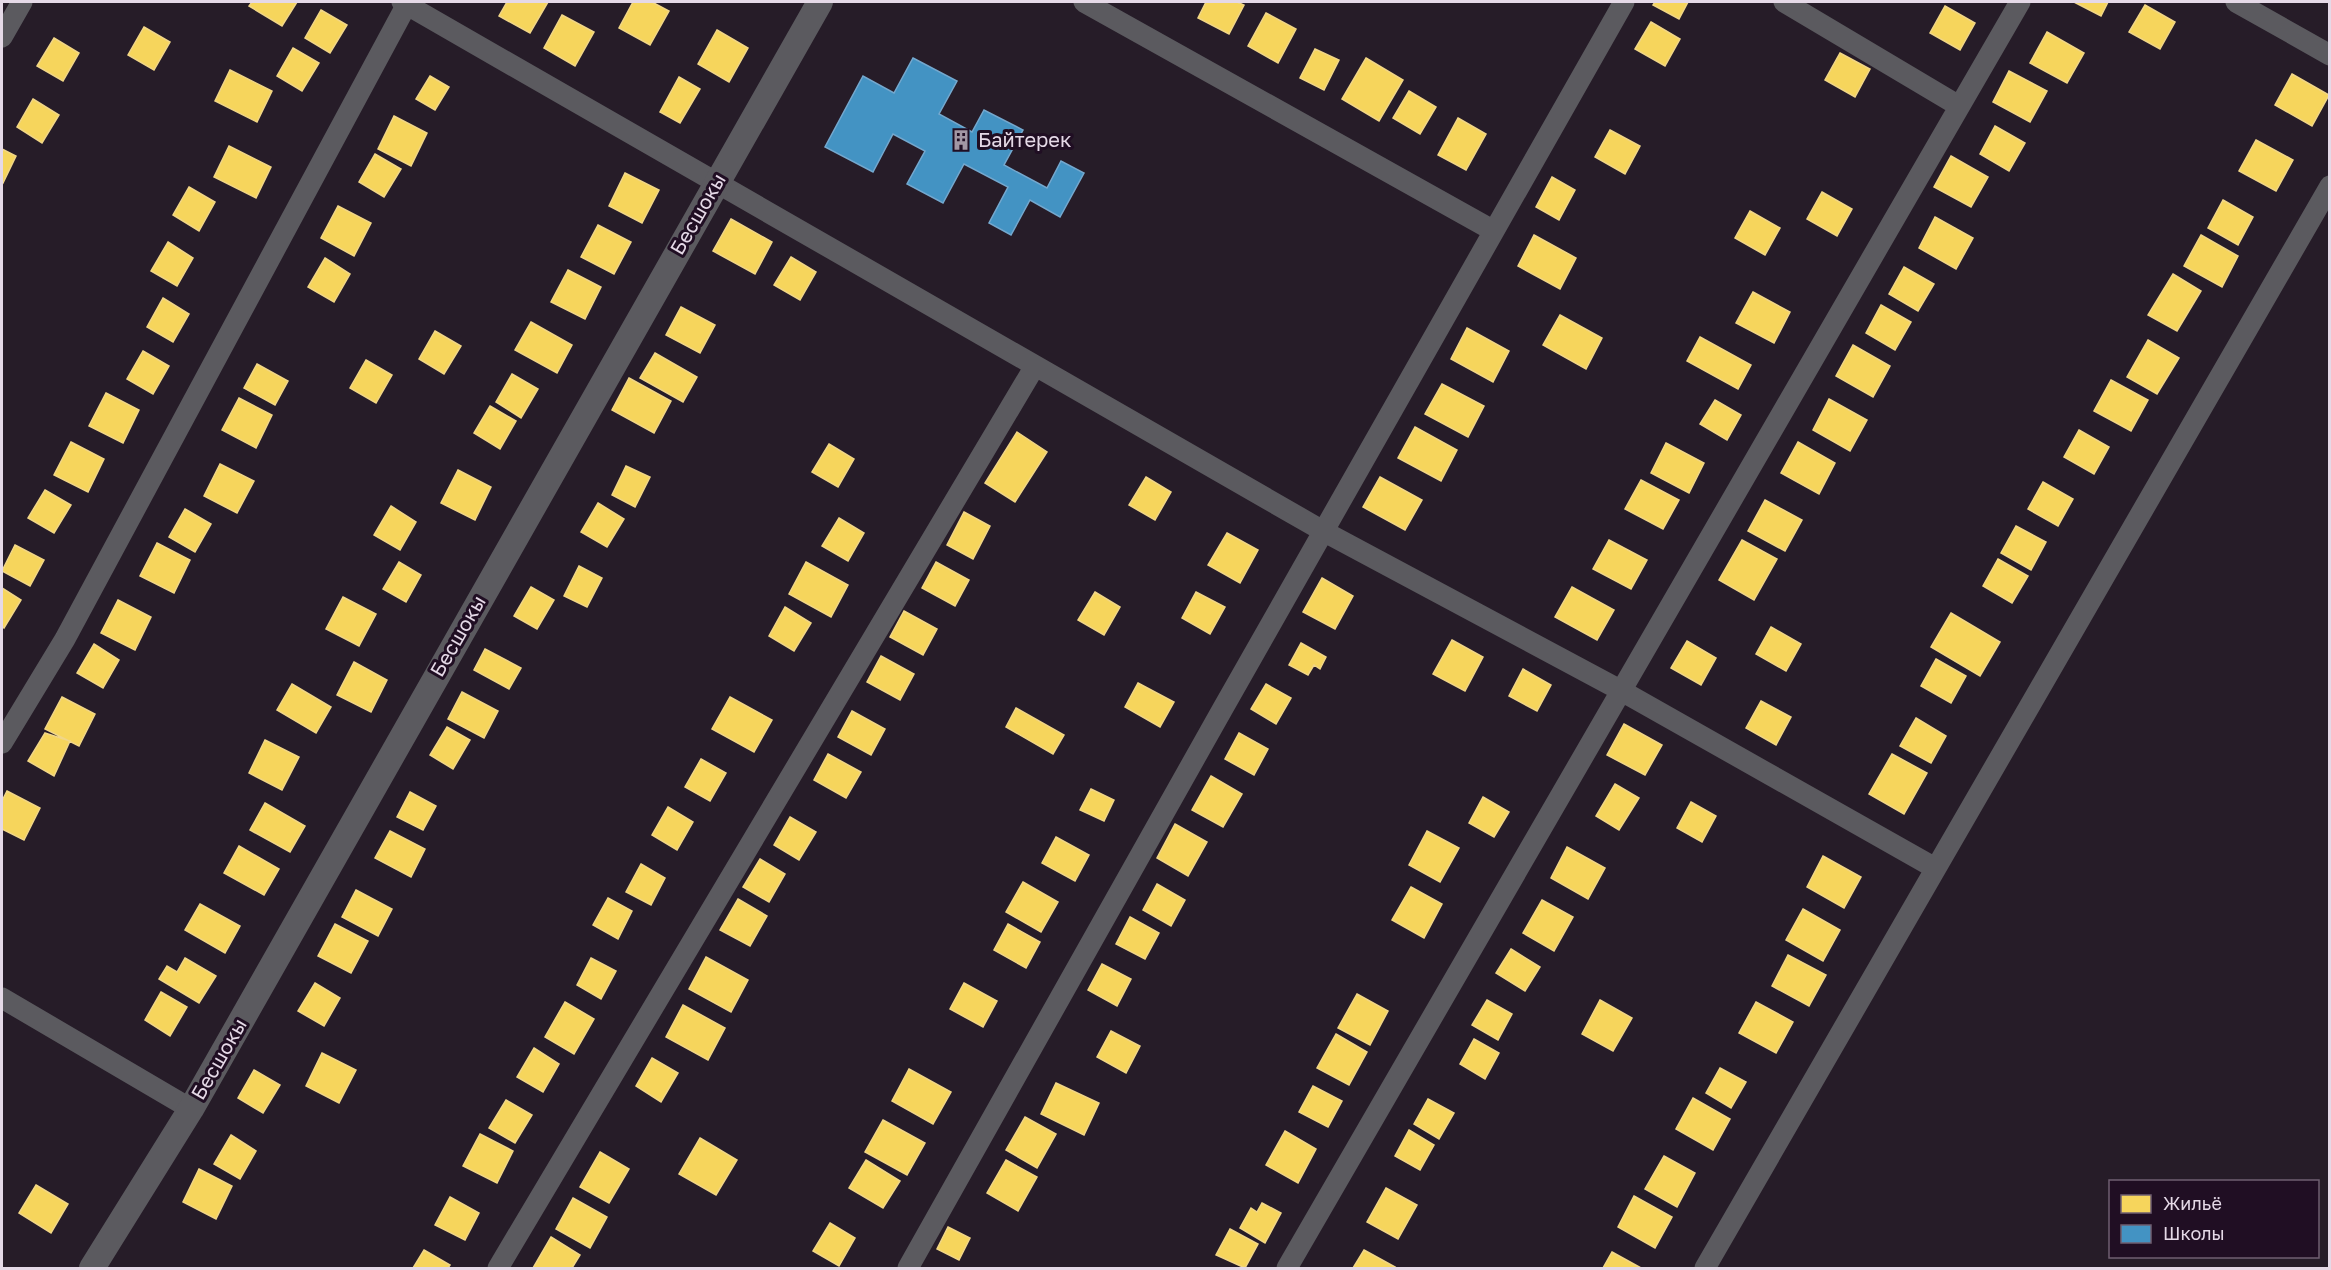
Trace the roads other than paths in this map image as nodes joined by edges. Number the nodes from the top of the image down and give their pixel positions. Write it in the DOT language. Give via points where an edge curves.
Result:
graph roads {
  1 [pos="22,2"];
  2 [pos="820,2"];
  3 [pos="1084,2"];
  4 [pos="1624,2"];
  5 [pos="1785,2"];
  6 [pos="2020,2"];
  7 [pos="2236,2"];
  8 [pos="405,3"];
  9 [pos="2,37"];
  10 [pos="2330,55"];
  11 [pos="1959,106"];
  12 [pos="716,182"];
  13 [pos="2330,186"];
  14 [pos="1494,231"];
  15 [pos="1035,366"];
  16 [pos="1323,531"];
  17 [pos="1620,690"];
  18 [pos="2,743"];
  19 [pos="1935,868"];
  20 [pos="2,998"];
  21 [pos="190,1109"];
  22 [pos="92,1269"];
  23 [pos="498,1269"];
  24 [pos="908,1269"];
  25 [pos="1287,1269"];
  26 [pos="1705,1269"];
  1 -- 9 [label="street"];
  2 -- 12 [label="street, Бесшокы"];
  3 -- 14 [label="street"];
  4 -- 14 [label="street"];
  5 -- 11 [label="street"];
  6 -- 11 [label="street"];
  7 -- 10 [label="street"];
  8 -- 12 [label="street"];
  8 -- 18 [label="street" via="65,639"];
  11 -- 17 [label="street"];
  12 -- 15 [label="street"];
  12 -- 21 [label="street, Бесшокы"];
  13 -- 19 [label="street"];
  14 -- 16 [label="street"];
  15 -- 16 [label="street"];
  15 -- 23 [label="street"];
  16 -- 17 [label="street"];
  16 -- 24 [label="street"];
  17 -- 19 [label="street"];
  17 -- 25 [label="street"];
  19 -- 26 [label="street"];
  20 -- 21 [label="street"];
  21 -- 22 [label="street, Бесшокы"];
}
